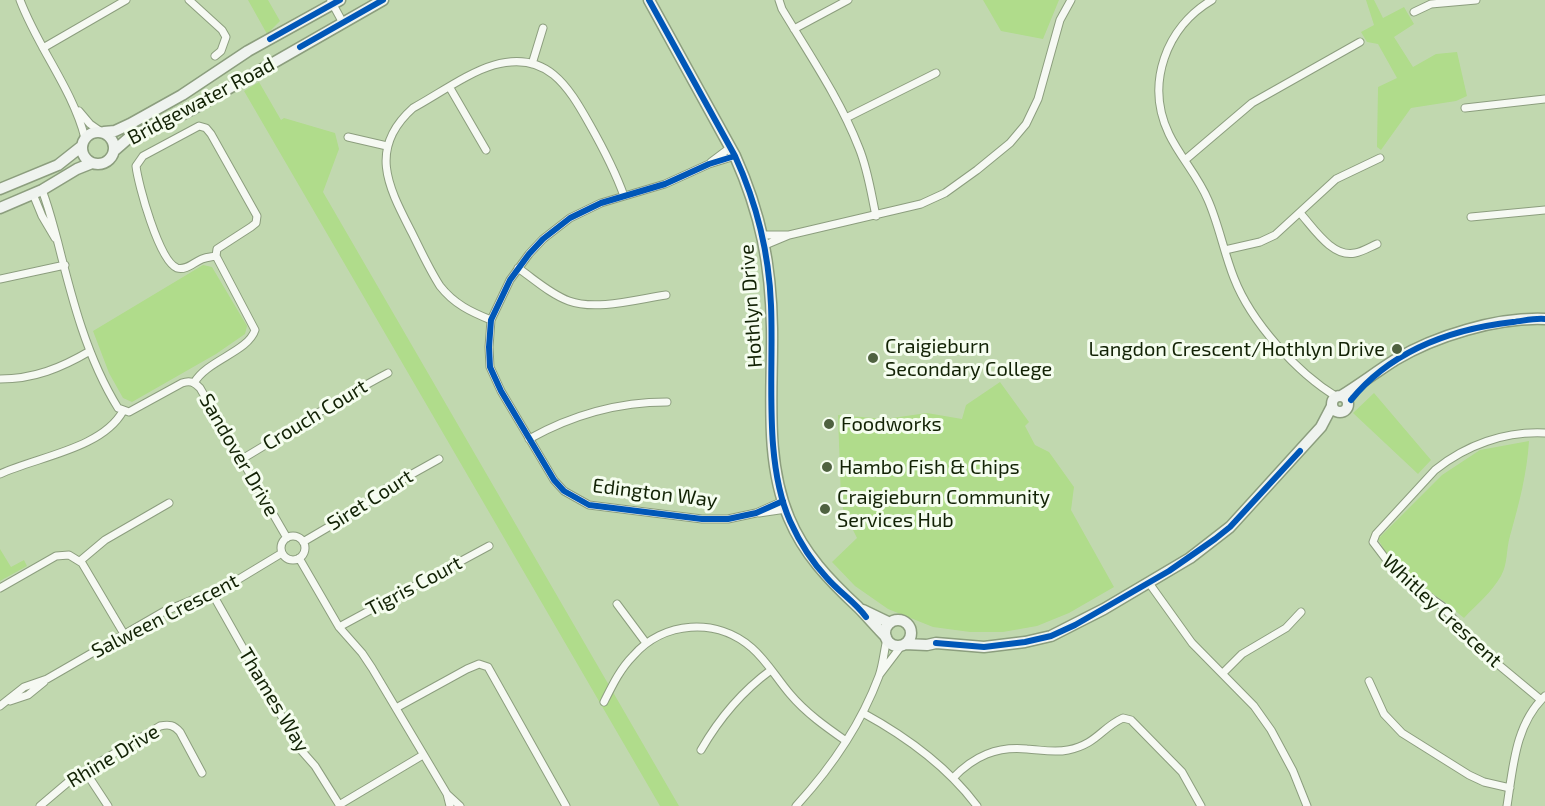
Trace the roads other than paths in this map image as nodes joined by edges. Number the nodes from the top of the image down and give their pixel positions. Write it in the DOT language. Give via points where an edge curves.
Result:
graph roads {
  1 [pos="21,0"];
  2 [pos="126,0"];
  3 [pos="189,0"];
  4 [pos="383,0"];
  5 [pos="649,0"];
  6 [pos="779,0"];
  7 [pos="848,0"];
  8 [pos="1071,0"];
  9 [pos="1212,0"];
  10 [pos="1476,0"];
  11 [pos="334,1"];
  12 [pos="1414,12"];
  13 [pos="343,23"];
  14 [pos="543,28"];
  15 [pos="794,29"];
  16 [pos="1360,42"];
  17 [pos="43,48"];
  18 [pos="215,56"];
  19 [pos="532,64"];
  20 [pos="936,73"];
  21 [pos="450,88"];
  22 [pos="1545,99"];
  23 [pos="74,104"];
  24 [pos="1466,108"];
  25 [pos="846,118"];
  26 [pos="102,132"];
  27 [pos="348,137"];
  28 [pos="84,142"];
  29 [pos="387,146"];
  30 [pos="115,150"];
  31 [pos="486,150"];
  32 [pos="733,152"];
  33 [pos="1380,158"];
  34 [pos="1185,159"];
  35 [pos="92,163"];
  36 [pos="31,177"];
  37 [pos="0,189"];
  38 [pos="37,192"];
  39 [pos="624,196"];
  40 [pos="0,208"];
  41 [pos="1545,210"];
  42 [pos="1300,213"];
  43 [pos="876,216"];
  44 [pos="1471,217"];
  45 [pos="764,240"];
  46 [pos="1377,244"];
  47 [pos="1225,250"];
  48 [pos="216,256"];
  49 [pos="65,266"];
  50 [pos="518,268"];
  51 [pos="0,279"];
  52 [pos="666,295"];
  53 [pos="1545,319"];
  54 [pos="491,320"];
  55 [pos="90,351"];
  56 [pos="388,373"];
  57 [pos="0,379"];
  58 [pos="194,383"];
  59 [pos="667,402"];
  60 [pos="1338,403"];
  61 [pos="123,411"];
  62 [pos="1545,433"];
  63 [pos="529,439"];
  64 [pos="242,459"];
  65 [pos="439,459"];
  66 [pos="0,474"];
  67 [pos="169,503"];
  68 [pos="784,505"];
  69 [pos="287,538"];
  70 [pos="303,542"];
  71 [pos="489,546"];
  72 [pos="282,554"];
  73 [pos="299,558"];
  74 [pos="80,561"];
  75 [pos="1149,583"];
  76 [pos="0,588"];
  77 [pos="212,593"];
  78 [pos="617,604"];
  79 [pos="859,609"];
  80 [pos="1301,612"];
  81 [pos="890,623"];
  82 [pos="339,627"];
  83 [pos="910,629"];
  84 [pos="124,634"];
  85 [pos="886,638"];
  86 [pos="646,643"];
  87 [pos="936,643"];
  88 [pos="904,644"];
  89 [pos="771,670"];
  90 [pos="1223,673"];
  91 [pos="880,674"];
  92 [pos="1369,681"];
  93 [pos="1543,698"];
  94 [pos="604,702"];
  95 [pos="2,705"];
  96 [pos="396,708"];
  97 [pos="863,713"];
  98 [pos="846,741"];
  99 [pos="701,750"];
  100 [pos="423,755"];
  101 [pos="85,771"];
  102 [pos="202,773"];
  103 [pos="953,778"];
  104 [pos="1510,788"];
  105 [pos="447,794"];
  106 [pos="40,806"];
  107 [pos="108,806"];
  108 [pos="339,806"];
  109 [pos="450,806"];
  110 [pos="460,806"];
  111 [pos="566,806"];
  112 [pos="796,806"];
  113 [pos="977,806"];
  114 [pos="1201,806"];
  115 [pos="1307,806"];
  116 [pos="1507,806"];
  1 -- 17 [label="street"];
  2 -- 17 [label="street"];
  3 -- 18 [label="street" via="229,36"];
  4 -- 13 [label="street, Bridgewater Road"];
  5 -- 32 [label="street, Hothlyn Drive"];
  6 -- 15 [label="street"];
  7 -- 15 [label="street"];
  8 -- 43 [label="street" via="1060,20 1038,99 1026,124 1010,143 945,193"];
  9 -- 34 [label="street" via="1173,37 1161,67 1161,113"];
  10 -- 12 [label="street" via="1431,4"];
  11 -- 13 [label="street"];
  11 -- 26 [label="street, Bridgewater Road" via="130,124"];
  13 -- 30 [label="street, Bridgewater Road" via="191,110 131,136"];
  14 -- 19 [label="street"];
  15 -- 25 [label="street"];
  16 -- 34 [label="street" via="1252,103"];
  17 -- 23 [label="street"];
  19 -- 21 [label="street" via="497,64"];
  19 -- 39 [label="street" via="555,75 572,93 613,167"];
  20 -- 25 [label="street"];
  21 -- 29 [label="street" via="413,108"];
  21 -- 31 [label="street"];
  22 -- 24 [label="street"];
  23 -- 26 [label="street"];
  23 -- 28 [label="street"];
  25 -- 43 [label="street" via="860,149"];
  26 -- 28 [label="street" via="94,132"];
  26 -- 30 [label="street" via="112,139"];
  27 -- 29 [label="street"];
  28 -- 35 [label="street" via="85,157"];
  28 -- 36 [label="street" via="66,160"];
  29 -- 54 [label="street" via="385,162 390,190 433,276 456,303"];
  30 -- 35 [label="street" via="107,162"];
  32 -- 39 [label="street, Edington Way" via="665,184"];
  32 -- 45 [label="street, Hothlyn Drive"];
  33 -- 42 [label="street" via="1336,179"];
  34 -- 47 [label="street" via="1207,198"];
  35 -- 38 [label="street"];
  36 -- 37 [label="street"];
  36 -- 38 [label="street"];
  38 -- 40 [label="street"];
  38 -- 49 [label="street" via="42,216"];
  39 -- 50 [label="street, Edington Way" via="570,218 543,239"];
  41 -- 44 [label="street"];
  42 -- 46 [label="street" via="1342,252 1357,253"];
  42 -- 47 [label="street" via="1275,235"];
  43 -- 45 [label="street"];
  45 -- 68 [label="street, Hothlyn Drive" via="771,306 774,453"];
  47 -- 60 [label="street" via="1234,280 1250,311 1287,355"];
  48 -- 48 [label="street" via="217,249 256,223 257,216 211,134 199,126 143,156 136,164 136,172 154,231 173,265 183,268"];
  48 -- 58 [label="street" via="255,330 238,349 201,372"];
  49 -- 51 [label="street"];
  49 -- 55 [label="street"];
  50 -- 52 [label="street" via="566,300 580,304"];
  50 -- 54 [label="street, Edington Way"];
  53 -- 60 [label="street" via="1492,324 1433,340 1395,360"];
  54 -- 63 [label="street, Edington Way" via="490,367"];
  55 -- 57 [label="street" via="52,371"];
  55 -- 61 [label="street"];
  56 -- 64 [label="street, Crouch Court"];
  58 -- 61 [label="street, Sandover Drive" via="182,383 135,410"];
  58 -- 64 [label="street, Sandover Drive"];
  59 -- 63 [label="street" via="597,410"];
  60 -- 75 [label="street" via="1324,424 1230,527"];
  61 -- 66 [label="street" via="112,426 75,447"];
  62 -- 93 [label="street, Whitley Crescent" via="1522,432 1487,441 1447,462 1435,470 1373,542 1398,575 1442,606 1482,651"];
  63 -- 68 [label="street, Edington Way" via="554,480 564,491 589,505 702,519 728,519"];
  64 -- 69 [label="street, Sandover Drive"];
  65 -- 70 [label="street, Siret Court"];
  67 -- 74 [label="street" via="105,540"];
  68 -- 79 [label="street, Hothlyn Drive" via="817,565"];
  69 -- 70 [label="street" via="294,536"];
  69 -- 72 [label="street" via="281,546"];
  70 -- 73 [label="street"];
  71 -- 82 [label="street, Tigris Court"];
  72 -- 73 [label="street"];
  72 -- 77 [label="street, Salween Crescent"];
  73 -- 82 [label="street"];
  74 -- 76 [label="street" via="69,555 56,556"];
  74 -- 84 [label="street"];
  75 -- 87 [label="street" via="1051,636 984,647"];
  75 -- 90 [label="street" via="1192,643"];
  77 -- 84 [label="street, Salween Crescent" via="163,612"];
  77 -- 108 [label="street, Thames Way" via="300,749"];
  78 -- 86 [label="street"];
  79 -- 81 [label="street, Hothlyn Drive"];
  79 -- 85 [label="street, Hothlyn Drive"];
  80 -- 90 [label="street" via="1286,628 1242,654"];
  81 -- 83 [label="street" via="903,621"];
  81 -- 85 [label="street"];
  82 -- 96 [label="street" via="362,653"];
  83 -- 87 [label="street"];
  83 -- 88 [label="street"];
  84 -- 95 [label="street, Salween Crescent" via="47,679 24,687"];
  85 -- 88 [label="street" via="893,645"];
  85 -- 91 [label="street"];
  86 -- 89 [label="street" via="675,629 707,627 746,643"];
  86 -- 94 [label="street" via="625,665"];
  87 -- 88 [label="street"];
  88 -- 91 [label="street"];
  89 -- 98 [label="street" via="799,704"];
  89 -- 99 [label="street" via="734,702"];
  90 -- 115 [label="street" via="1271,730"];
  91 -- 97 [label="street"];
  92 -- 104 [label="street" via="1384,714 1402,733 1469,775"];
  93 -- 104 [label="street" via="1518,741"];
  96 -- 100 [label="street"];
  96 -- 111 [label="street" via="467,669 479,664 488,667"];
  97 -- 98 [label="street"];
  97 -- 103 [label="street" via="909,740"];
  98 -- 112 [label="street"];
  100 -- 105 [label="street"];
  100 -- 108 [label="street"];
  101 -- 102 [label="street, Rhine Drive" via="168,724 180,732"];
  101 -- 106 [label="street, Rhine Drive"];
  101 -- 107 [label="street"];
  103 -- 113 [label="street"];
  103 -- 114 [label="street" via="987,752 1070,750 1092,742 1123,718 1131,720 1182,772"];
  104 -- 116 [label="street"];
  105 -- 109 [label="street"];
  105 -- 110 [label="street"];
}
